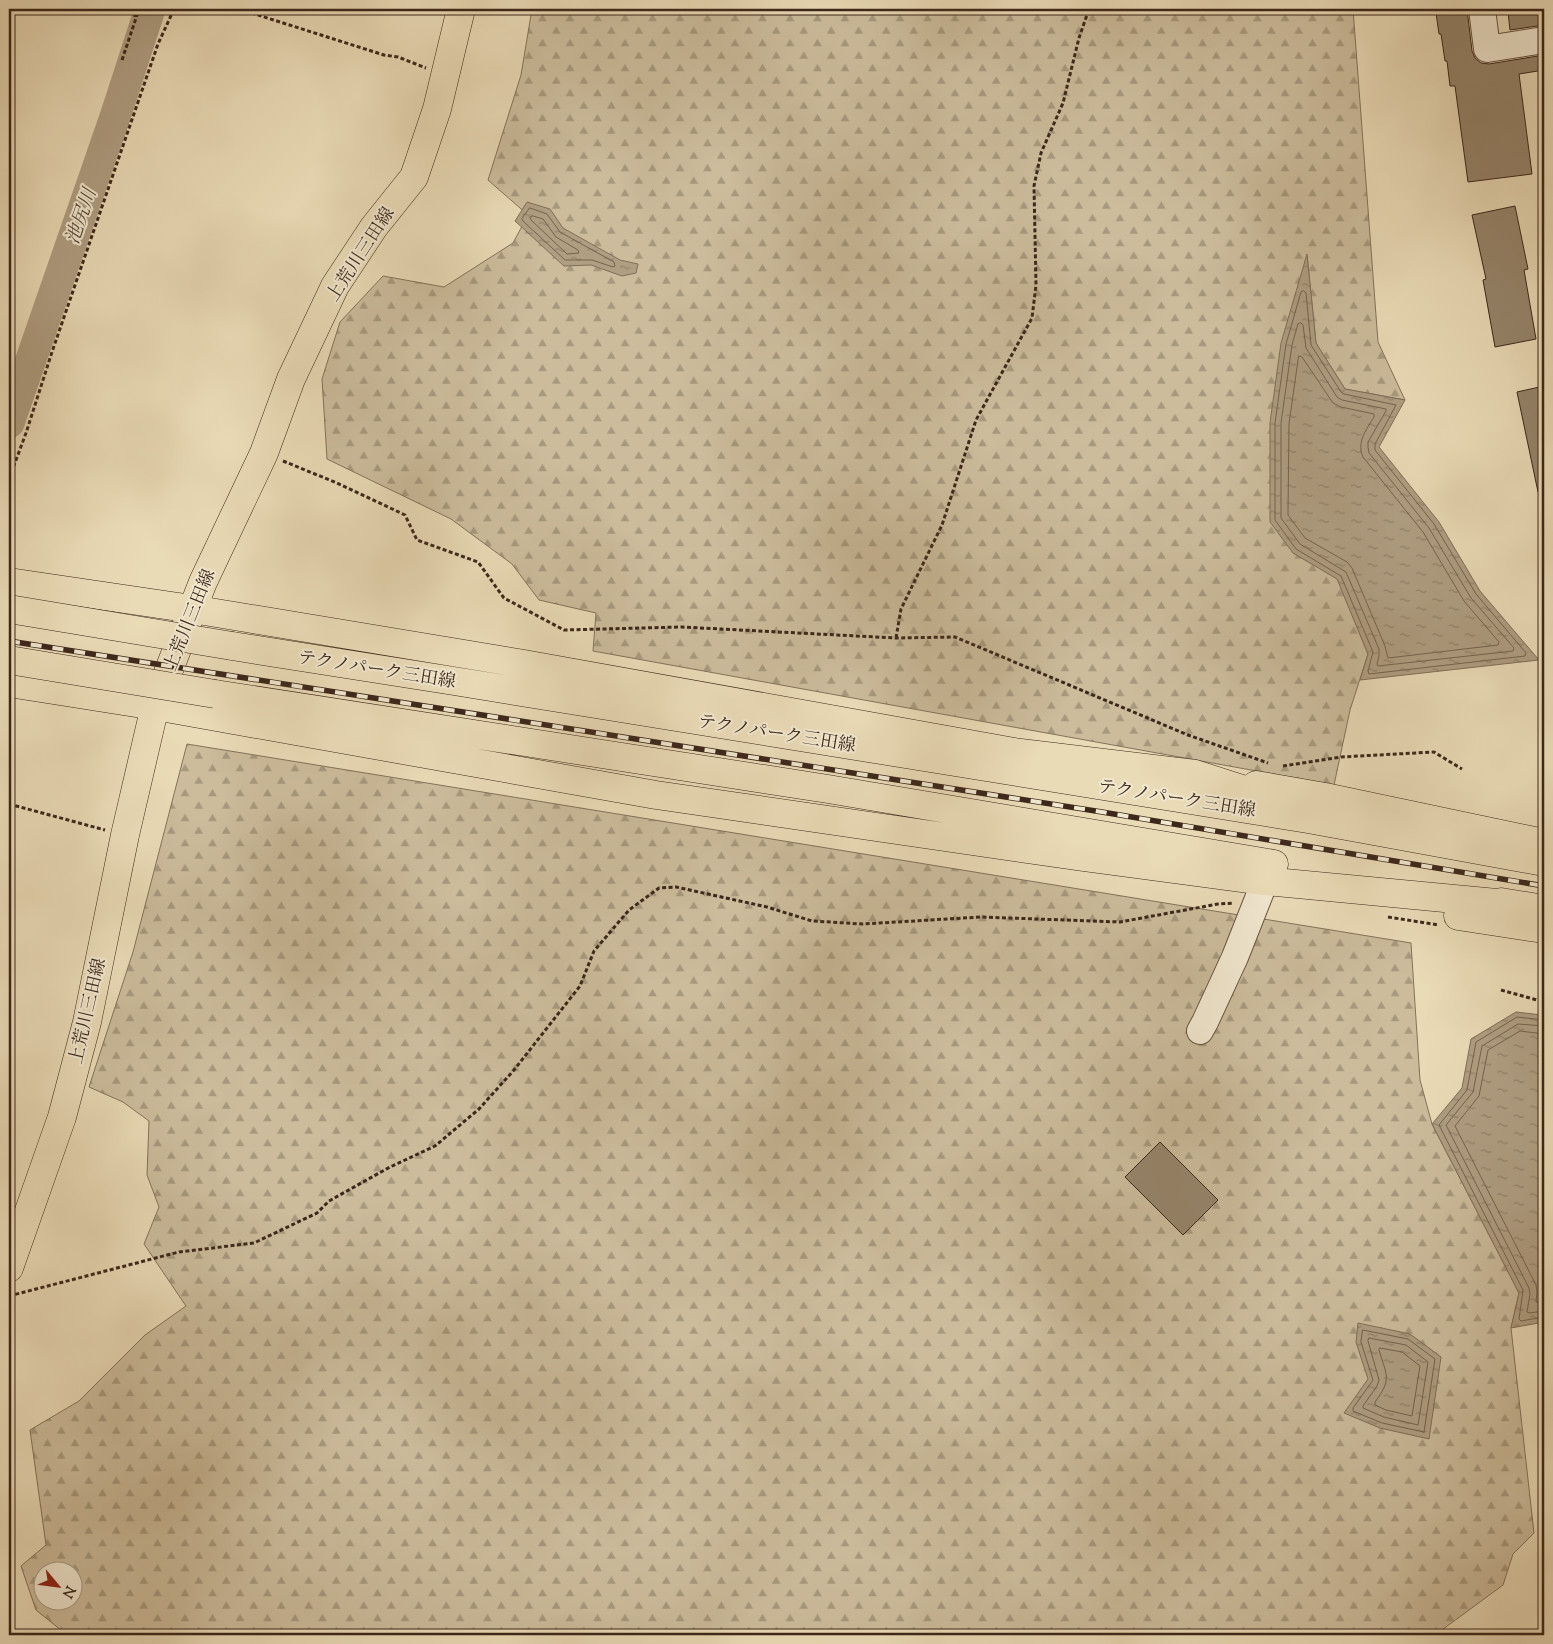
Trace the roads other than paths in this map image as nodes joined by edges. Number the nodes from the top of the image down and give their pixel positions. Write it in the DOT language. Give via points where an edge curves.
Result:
graph roads {
  1 [pos="460,9"];
  2 [pos="1482,9"];
  3 [pos="1544,40"];
  4 [pos="9,582"];
  5 [pos="9,609"];
  6 [pos="192,609"];
  7 [pos="9,660"];
  8 [pos="9,683"];
  9 [pos="155,706"];
  10 [pos="1195,774"];
  11 [pos="1308,819"];
  12 [pos="1544,843"];
  13 [pos="1544,862"];
  14 [pos="1267,887"];
  15 [pos="1531,907"];
  16 [pos="1544,929"];
  17 [pos="1200,1031"];
  18 [pos="9,1268"];
  1 -- 6 [label="main road, 上荒川三田線" via="437,109 414,177 374,227 335,286 292,379 264,453"];
  2 -- 3 [label="street" via="1487,49"];
  4 -- 6 [label="main road"];
  5 -- 11 [label="main road, テクノパーク三田線, bridge"];
  6 -- 9 [label="main road, 上荒川三田線"];
  6 -- 10 [label="main road" via="524,664 1014,752"];
  7 -- 15 [label="main road, bridge" via="819,788"];
  8 -- 9 [label="main road"];
  9 -- 14 [label="main road" via="656,795 1093,858"];
  9 -- 18 [label="main road, 上荒川三田線" via="62,1117"];
  10 -- 11 [label="main road" via="1270,798"];
  10 -- 12 [label="main road"];
  11 -- 13 [label="main road, テクノパーク三田線"];
  14 -- 15 [label="main road"];
  14 -- 16 [label="main road"];
  14 -- 17 [label="street"];
}
